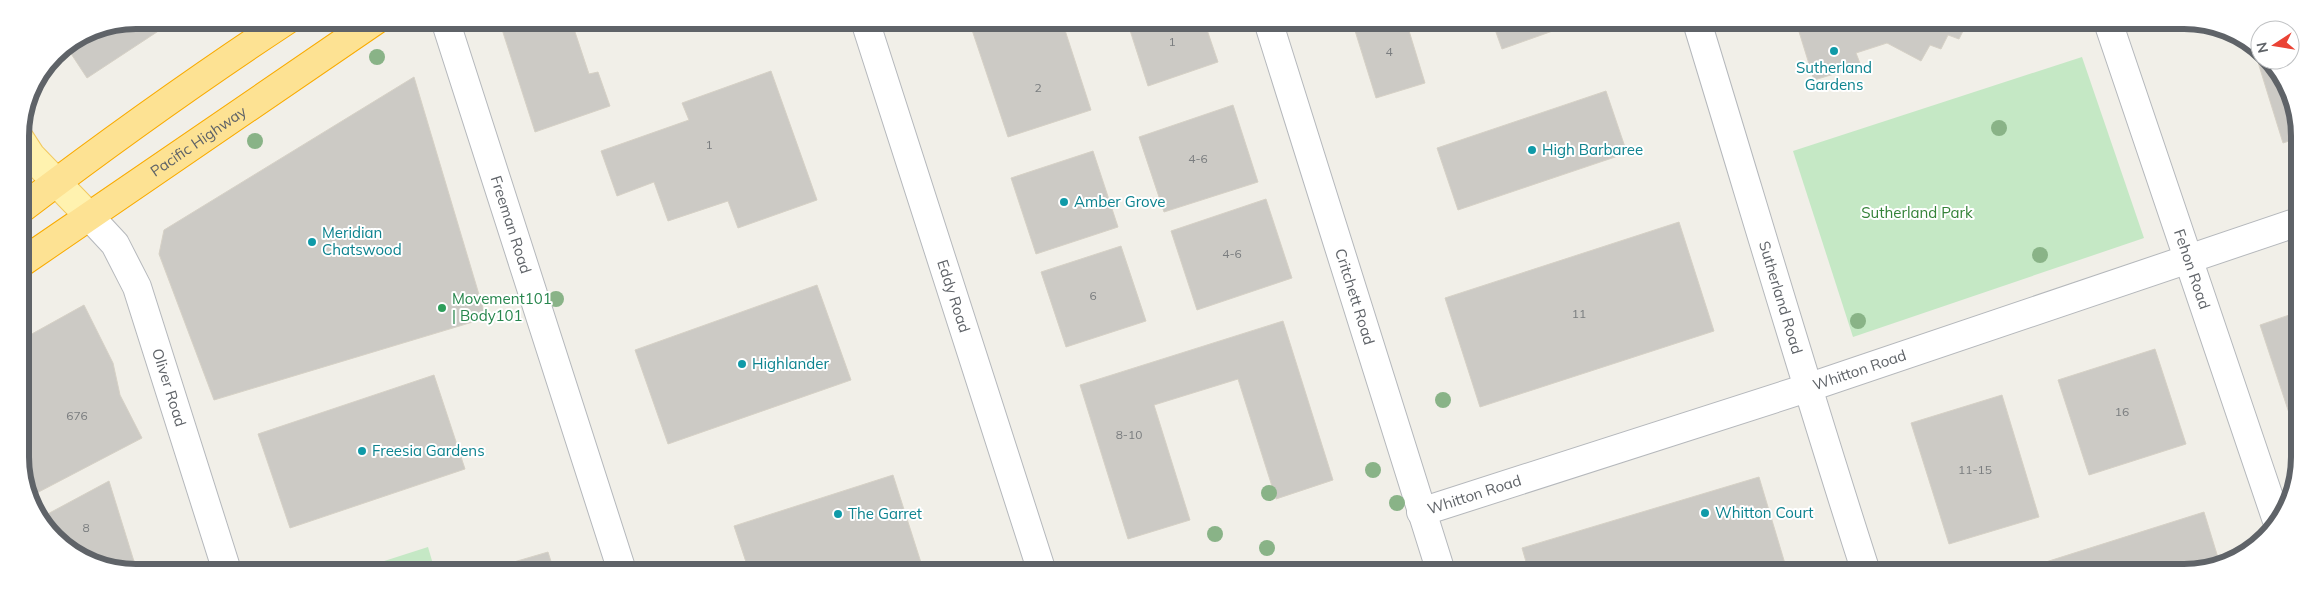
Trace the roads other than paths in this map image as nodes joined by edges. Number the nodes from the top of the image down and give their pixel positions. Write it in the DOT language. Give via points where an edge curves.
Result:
graph roads {
  1 [pos="273,29"];
  2 [pos="363,29"];
  3 [pos="448,29"];
  4 [pos="868,29"];
  5 [pos="1270,29"];
  6 [pos="1699,29"];
  7 [pos="2110,29"];
  8 [pos="29,153"];
  9 [pos="56,183"];
  10 [pos="29,203"];
  11 [pos="89,216"];
  12 [pos="2291,224"];
  13 [pos="29,257"];
  14 [pos="2188,260"];
  15 [pos="1807,388"];
  16 [pos="1421,512"];
  17 [pos="2275,514"];
  18 [pos="225,564"];
  19 [pos="620,564"];
  20 [pos="1039,564"];
  21 [pos="1438,564"];
  22 [pos="1863,564"];
  1 -- 9 [label="highway" via="200,77"];
  2 -- 11 [label="highway, Pacific Highway"];
  3 -- 19 [label="street, Freeman Road"];
  4 -- 20 [label="street, Eddy Road"];
  5 -- 16 [label="street, Critchett Road"];
  6 -- 15 [label="street, Sutherland Road"];
  7 -- 14 [label="street, Fehon Road"];
  8 -- 9 [label="main road"];
  9 -- 10 [label="highway"];
  9 -- 11 [label="main road"];
  11 -- 13 [label="highway, Pacific Highway"];
  11 -- 18 [label="street, Oliver Road" via="115,244 137,287"];
  12 -- 14 [label="street, Whitton Road"];
  14 -- 15 [label="street, Whitton Road"];
  14 -- 17 [label="street, Fehon Road"];
  15 -- 16 [label="street, Whitton Road"];
  15 -- 22 [label="street, Sutherland Road"];
  16 -- 21 [label="street, Critchett Road"];
}
